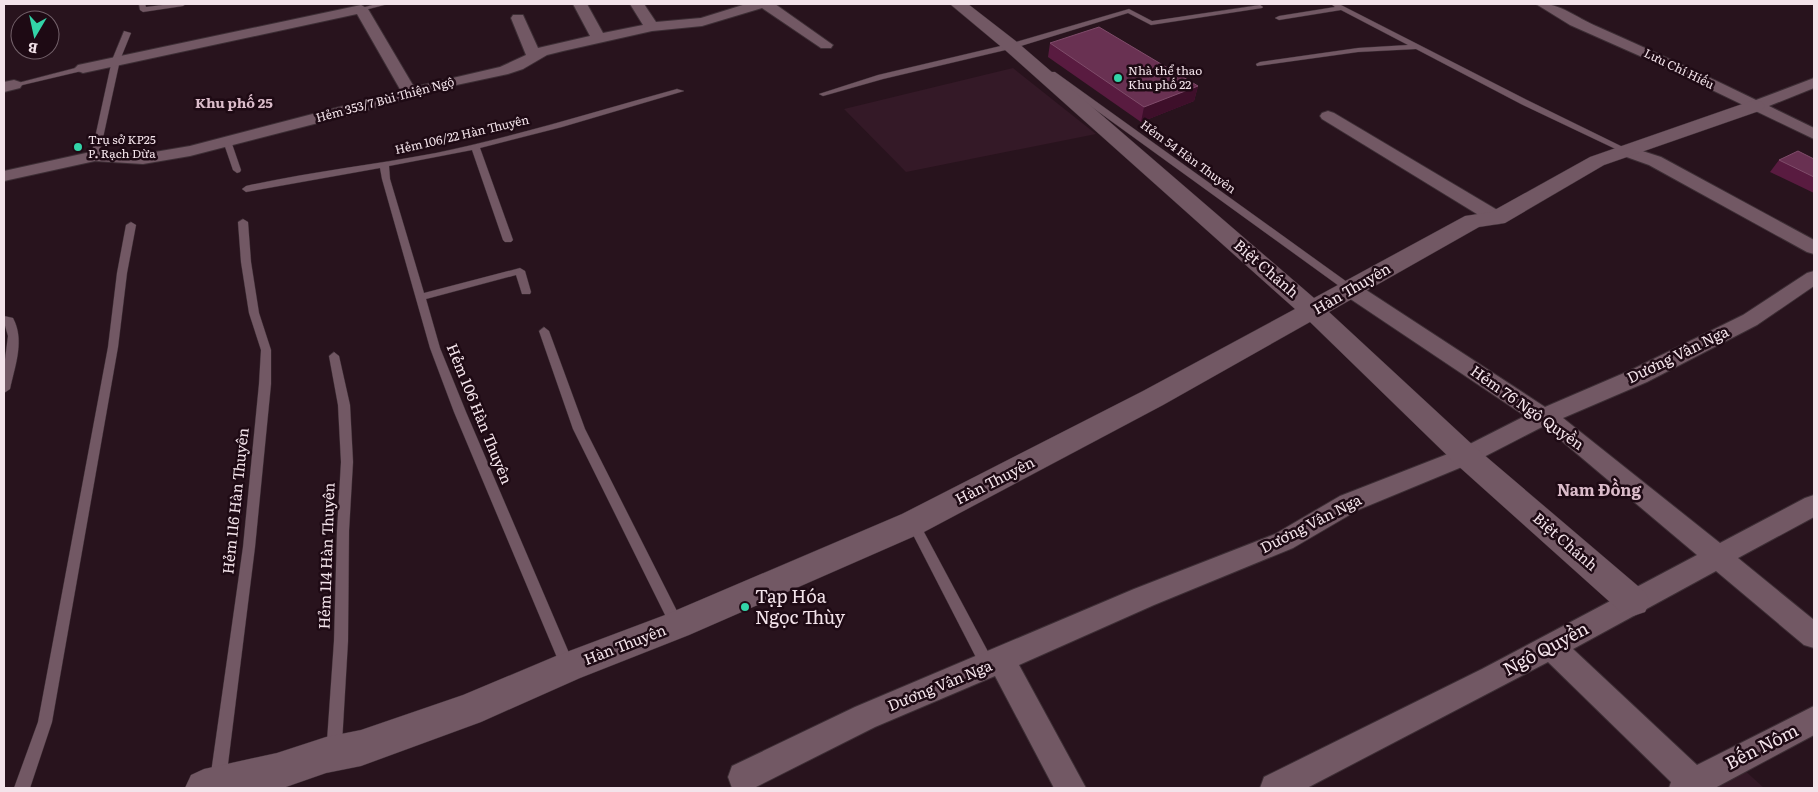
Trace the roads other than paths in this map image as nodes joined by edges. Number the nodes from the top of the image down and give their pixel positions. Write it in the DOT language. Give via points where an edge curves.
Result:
graph roads {
  1 [pos="142,4"];
  2 [pos="183,4"];
  3 [pos="385,4"];
  4 [pos="580,4"];
  5 [pos="637,4"];
  6 [pos="760,4"];
  7 [pos="766,4"];
  8 [pos="958,4"];
  9 [pos="1257,4"];
  10 [pos="1334,4"];
  11 [pos="1543,4"];
  12 [pos="1127,8"];
  13 [pos="1342,8"];
  14 [pos="361,9"];
  15 [pos="518,18"];
  16 [pos="1278,18"];
  17 [pos="652,27"];
  18 [pos="127,33"];
  19 [pos="598,37"];
  20 [pos="826,45"];
  21 [pos="1011,46"];
  22 [pos="1421,48"];
  23 [pos="534,56"];
  24 [pos="116,60"];
  25 [pos="1260,64"];
  26 [pos="83,68"];
  27 [pos="1814,83"];
  28 [pos="9,86"];
  29 [pos="680,91"];
  30 [pos="410,93"];
  31 [pos="822,94"];
  32 [pos="1755,106"];
  33 [pos="1328,116"];
  34 [pos="1814,134"];
  35 [pos="227,141"];
  36 [pos="475,146"];
  37 [pos="1627,151"];
  38 [pos="94,156"];
  39 [pos="384,165"];
  40 [pos="237,170"];
  41 [pos="4,176"];
  42 [pos="246,189"];
  43 [pos="1497,218"];
  44 [pos="243,222"];
  45 [pos="131,224"];
  46 [pos="508,240"];
  47 [pos="1814,248"];
  48 [pos="1814,277"];
  49 [pos="1350,289"];
  50 [pos="526,292"];
  51 [pos="421,297"];
  52 [pos="1313,311"];
  53 [pos="4,319"];
  54 [pos="544,331"];
  55 [pos="334,356"];
  56 [pos="4,389"];
  57 [pos="1543,417"];
  58 [pos="1466,456"];
  59 [pos="1814,505"];
  60 [pos="913,522"];
  61 [pos="1718,557"];
  62 [pos="1633,602"];
  63 [pos="677,625"];
  64 [pos="1814,636"];
  65 [pos="1551,646"];
  66 [pos="995,663"];
  67 [pos="568,667"];
  68 [pos="1814,720"];
  69 [pos="326,755"];
  70 [pos="743,777"];
  71 [pos="211,786"];
  72 [pos="1689,786"];
  73 [pos="22,788"];
  74 [pos="1071,788"];
  75 [pos="1275,788"];
  1 -- 2 [label="lane" via="143,10"];
  3 -- 14 [label="lane"];
  4 -- 19 [label="street"];
  5 -- 17 [label="street"];
  6 -- 17 [label="street, Hẻm 353/7 Bùi Thiện Ngộ" via="702,22"];
  7 -- 20 [label="street"];
  8 -- 21 [label="street, Biệt Chánh"];
  9 -- 12 [label="lane" via="1260,6 1152,23"];
  10 -- 13 [label="lane"];
  11 -- 32 [label="street, Lưu Chí Hiếu"];
  12 -- 21 [label="lane"];
  13 -- 16 [label="lane"];
  13 -- 22 [label="lane"];
  14 -- 24 [label="street"];
  14 -- 30 [label="street"];
  15 -- 23 [label="street"];
  17 -- 19 [label="street, Hẻm 353/7 Bùi Thiện Ngộ"];
  18 -- 24 [label="lane"];
  19 -- 23 [label="street, Hẻm 353/7 Bùi Thiện Ngộ"];
  21 -- 31 [label="lane"];
  21 -- 49 [label="lane, Hẻm 54 Hàn Thuyên"];
  21 -- 52 [label="street, Biệt Chánh"];
  22 -- 25 [label="lane" via="1388,47"];
  22 -- 37 [label="lane"];
  23 -- 30 [label="street, Hẻm 353/7 Bùi Thiện Ngộ" via="526,63 510,68"];
  24 -- 26 [label="street"];
  24 -- 38 [label="lane"];
  26 -- 28 [label="lane"];
  27 -- 32 [label="street"];
  29 -- 36 [label="lane, Hẻm 106/22 Hàn Thuyên"];
  30 -- 35 [label="street, Hẻm 353/7 Bùi Thiện Ngộ"];
  32 -- 34 [label="street, Lưu Chí Hiếu"];
  32 -- 37 [label="street, Hàn Thuyên"];
  33 -- 43 [label="street"];
  35 -- 38 [label="street, Hẻm 353/7 Bùi Thiện Ngộ" via="143,159"];
  35 -- 40 [label="lane"];
  36 -- 39 [label="lane, Hẻm 106/22 Hàn Thuyên"];
  36 -- 46 [label="lane"];
  37 -- 43 [label="street, Hàn Thuyên" via="1597,161"];
  37 -- 47 [label="street" via="1655,161"];
  38 -- 41 [label="street, Hẻm 353/7 Bùi Thiện Ngộ"];
  39 -- 42 [label="lane, Hẻm 106/22 Hàn Thuyên"];
  39 -- 51 [label="lane, Hẻm 106 Hàn Thuyên"];
  43 -- 49 [label="street, Hàn Thuyên" via="1473,221"];
  44 -- 71 [label="lane, Hẻm 116 Hàn Thuyên" via="254,313 266,350 265,384 248,547"];
  45 -- 73 [label="lane" via="113,347 45,722"];
  48 -- 57 [label="street, Dương Vân Nga" via="1750,320 1639,376"];
  49 -- 52 [label="street, Hàn Thuyên"];
  49 -- 57 [label="street, Hẻm 76 Ngô Quyền"];
  50 -- 51 [label="lane" via="520,271"];
  51 -- 67 [label="lane, Hẻm 106 Hàn Thuyên" via="435,348 460,412"];
  52 -- 58 [label="street, Biệt Chánh"];
  52 -- 60 [label="street, Hàn Thuyên"];
  53 -- 56 [label="lane" via="12,324 13,345"];
  54 -- 63 [label="lane" via="579,429"];
  55 -- 69 [label="lane, Hẻm 114 Hàn Thuyên" via="344,405 347,462 334,743"];
  57 -- 58 [label="street, Dương Vân Nga"];
  57 -- 61 [label="street, Hẻm 76 Ngô Quyền" via="1565,431"];
  58 -- 62 [label="street, Biệt Chánh"];
  58 -- 66 [label="street, Dương Vân Nga" via="1349,503 1284,542 1144,597"];
  59 -- 61 [label="street, Ngô Quyền"];
  60 -- 63 [label="street, Hàn Thuyên"];
  60 -- 66 [label="lane"];
  61 -- 62 [label="street, Ngô Quyền"];
  61 -- 64 [label="street, Hẻm 76 Ngô Quyền"];
  62 -- 65 [label="street, Ngô Quyền"];
  63 -- 67 [label="street, Hàn Thuyên"];
  65 -- 72 [label="street"];
  65 -- 75 [label="street, Ngô Quyền"];
  66 -- 70 [label="street, Dương Vân Nga" via="865,717"];
  66 -- 74 [label="street"];
  67 -- 69 [label="street, Hàn Thuyên" via="468,710 361,748"];
  68 -- 72 [label="street, Bến Nôm"];
  69 -- 71 [label="street, Hàn Thuyên" via="276,772"];
}
